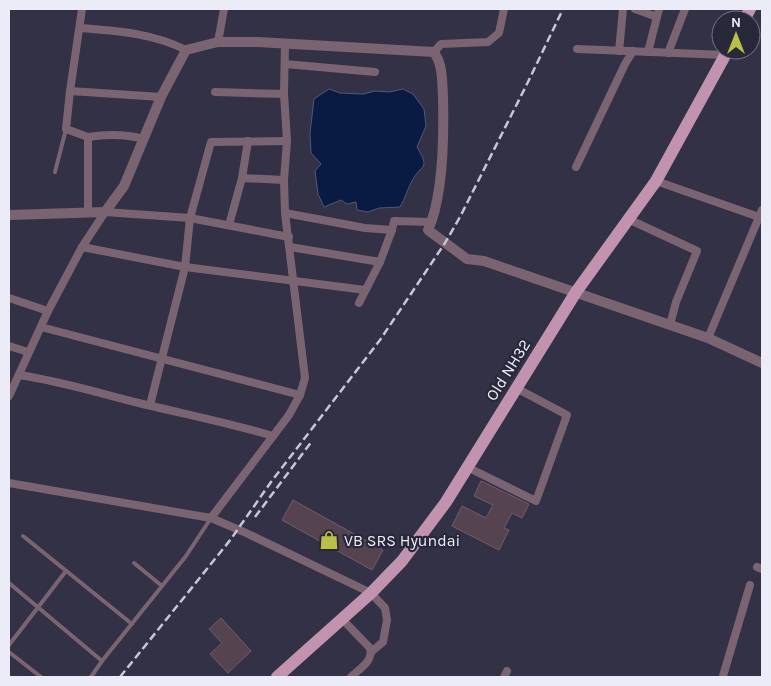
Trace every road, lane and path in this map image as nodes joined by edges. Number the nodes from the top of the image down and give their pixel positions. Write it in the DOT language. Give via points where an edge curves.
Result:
graph roads {
  1 [pos="82,9"];
  2 [pos="224,9"];
  3 [pos="504,9"];
  4 [pos="623,9"];
  5 [pos="635,9"];
  6 [pos="685,9"];
  7 [pos="658,13"];
  8 [pos="80,28"];
  9 [pos="218,42"];
  10 [pos="285,43"];
  11 [pos="578,49"];
  12 [pos="186,50"];
  13 [pos="619,51"];
  14 [pos="434,52"];
  15 [pos="633,52"];
  16 [pos="648,52"];
  17 [pos="711,52"];
  18 [pos="668,53"];
  19 [pos="722,60"];
  20 [pos="285,64"];
  21 [pos="374,72"];
  22 [pos="70,91"];
  23 [pos="215,92"];
  24 [pos="284,94"];
  25 [pos="161,97"];
  26 [pos="66,129"];
  27 [pos="88,137"];
  28 [pos="144,140"];
  29 [pos="287,141"];
  30 [pos="248,142"];
  31 [pos="576,167"];
  32 [pos="54,172"];
  33 [pos="242,178"];
  34 [pos="284,180"];
  35 [pos="656,182"];
  36 [pos="88,212"];
  37 [pos="105,212"];
  38 [pos="285,213"];
  39 [pos="761,214"];
  40 [pos="9,215"];
  41 [pos="190,218"];
  42 [pos="628,219"];
  43 [pos="432,222"];
  44 [pos="228,225"];
  45 [pos="392,230"];
  46 [pos="289,237"];
  47 [pos="82,247"];
  48 [pos="290,247"];
  49 [pos="380,262"];
  50 [pos="185,266"];
  51 [pos="294,280"];
  52 [pos="365,290"];
  53 [pos="576,292"];
  54 [pos="9,298"];
  55 [pos="359,303"];
  56 [pos="48,311"];
  57 [pos="670,325"];
  58 [pos="41,327"];
  59 [pos="708,338"];
  60 [pos="9,346"];
  61 [pos="28,352"];
  62 [pos="162,359"];
  63 [pos="762,363"];
  64 [pos="19,375"];
  65 [pos="516,388"];
  66 [pos="300,395"];
  67 [pos="9,396"];
  68 [pos="150,405"];
  69 [pos="273,436"];
  70 [pos="467,467"];
  71 [pos="9,483"];
  72 [pos="210,518"];
  73 [pos="23,536"];
  74 [pos="134,563"];
  75 [pos="66,571"];
  76 [pos="9,583"];
  77 [pos="162,586"];
  78 [pos="750,586"];
  79 [pos="370,593"];
  80 [pos="38,607"];
  81 [pos="342,619"];
  82 [pos="132,624"];
  83 [pos="9,645"];
  84 [pos="9,652"];
  85 [pos="371,652"];
  86 [pos="102,661"];
  87 [pos="41,677"];
  88 [pos="91,677"];
  89 [pos="277,677"];
  90 [pos="351,677"];
  91 [pos="722,677"];
  1 -- 8 [label="street"];
  2 -- 9 [label="street"];
  3 -- 14 [label="street" via="499,33 488,42 441,44"];
  4 -- 13 [label="street"];
  5 -- 7 [label="street"];
  6 -- 18 [label="street"];
  7 -- 16 [label="street"];
  8 -- 12 [label="street" via="138,34 171,42"];
  8 -- 22 [label="street"];
  9 -- 10 [label="street"];
  9 -- 12 [label="street"];
  10 -- 14 [label="street"];
  10 -- 20 [label="street"];
  11 -- 13 [label="street"];
  12 -- 25 [label="street"];
  13 -- 15 [label="street"];
  14 -- 43 [label="street" via="442,75 443,118 441,174"];
  15 -- 16 [label="street"];
  15 -- 31 [label="street"];
  16 -- 18 [label="street"];
  17 -- 18 [label="street"];
  19 -- 35 [label="main road, Old NH32"];
  20 -- 21 [label="street"];
  20 -- 24 [label="street"];
  22 -- 25 [label="street"];
  22 -- 26 [label="street"];
  23 -- 24 [label="street"];
  24 -- 29 [label="street"];
  25 -- 28 [label="street"];
  26 -- 27 [label="street"];
  26 -- 32 [label="lane"];
  27 -- 28 [label="street" via="109,134"];
  27 -- 36 [label="street"];
  28 -- 37 [label="street" via="124,186"];
  29 -- 30 [label="street"];
  29 -- 34 [label="street"];
  30 -- 33 [label="street"];
  30 -- 41 [label="street" via="211,142"];
  33 -- 34 [label="street"];
  33 -- 44 [label="street"];
  34 -- 38 [label="street"];
  35 -- 39 [label="street"];
  35 -- 42 [label="main road, Old NH32"];
  36 -- 37 [label="street"];
  36 -- 40 [label="street"];
  37 -- 41 [label="street"];
  37 -- 47 [label="street"];
  38 -- 45 [label="street"];
  38 -- 46 [label="street"];
  39 -- 59 [label="street"];
  41 -- 44 [label="street"];
  41 -- 50 [label="street"];
  42 -- 53 [label="main road, Old NH32"];
  42 -- 57 [label="street" via="697,251"];
  43 -- 45 [label="street" via="394,221"];
  43 -- 53 [label="street" via="428,230 467,259 484,261"];
  44 -- 46 [label="street"];
  45 -- 49 [label="street"];
  46 -- 48 [label="street"];
  47 -- 50 [label="street"];
  47 -- 56 [label="street"];
  48 -- 49 [label="street"];
  48 -- 51 [label="street"];
  49 -- 52 [label="street"];
  50 -- 51 [label="street"];
  50 -- 62 [label="street"];
  51 -- 52 [label="street"];
  51 -- 66 [label="street" via="305,378"];
  52 -- 55 [label="street"];
  53 -- 57 [label="street"];
  53 -- 65 [label="main road, Old NH32"];
  54 -- 56 [label="street"];
  56 -- 58 [label="street"];
  57 -- 59 [label="street"];
  58 -- 61 [label="street"];
  58 -- 62 [label="street"];
  59 -- 63 [label="street"];
  60 -- 61 [label="street"];
  61 -- 64 [label="street"];
  62 -- 66 [label="street"];
  62 -- 68 [label="street"];
  64 -- 67 [label="street"];
  64 -- 68 [label="street"];
  65 -- 70 [label="main road, Old NH32"];
  65 -- 70 [label="street" via="566,415 536,502"];
  66 -- 69 [label="street"];
  68 -- 69 [label="street"];
  69 -- 72 [label="street"];
  70 -- 79 [label="main road, Old NH32" via="446,502 402,561"];
  71 -- 72 [label="street"];
  72 -- 77 [label="lane"];
  72 -- 79 [label="street"];
  73 -- 75 [label="lane"];
  74 -- 77 [label="lane"];
  75 -- 80 [label="lane"];
  75 -- 82 [label="lane"];
  76 -- 80 [label="lane"];
  77 -- 82 [label="lane"];
  78 -- 91 [label="street"];
  79 -- 81 [label="main road, Old NH32"];
  79 -- 85 [label="street" via="385,608 387,620 383,642"];
  80 -- 83 [label="lane"];
  80 -- 86 [label="lane"];
  81 -- 85 [label="street"];
  81 -- 89 [label="main road, Old NH32"];
  82 -- 86 [label="lane"];
  84 -- 87 [label="lane"];
  85 -- 90 [label="street" via="370,658"];
  86 -- 88 [label="lane"];
}
